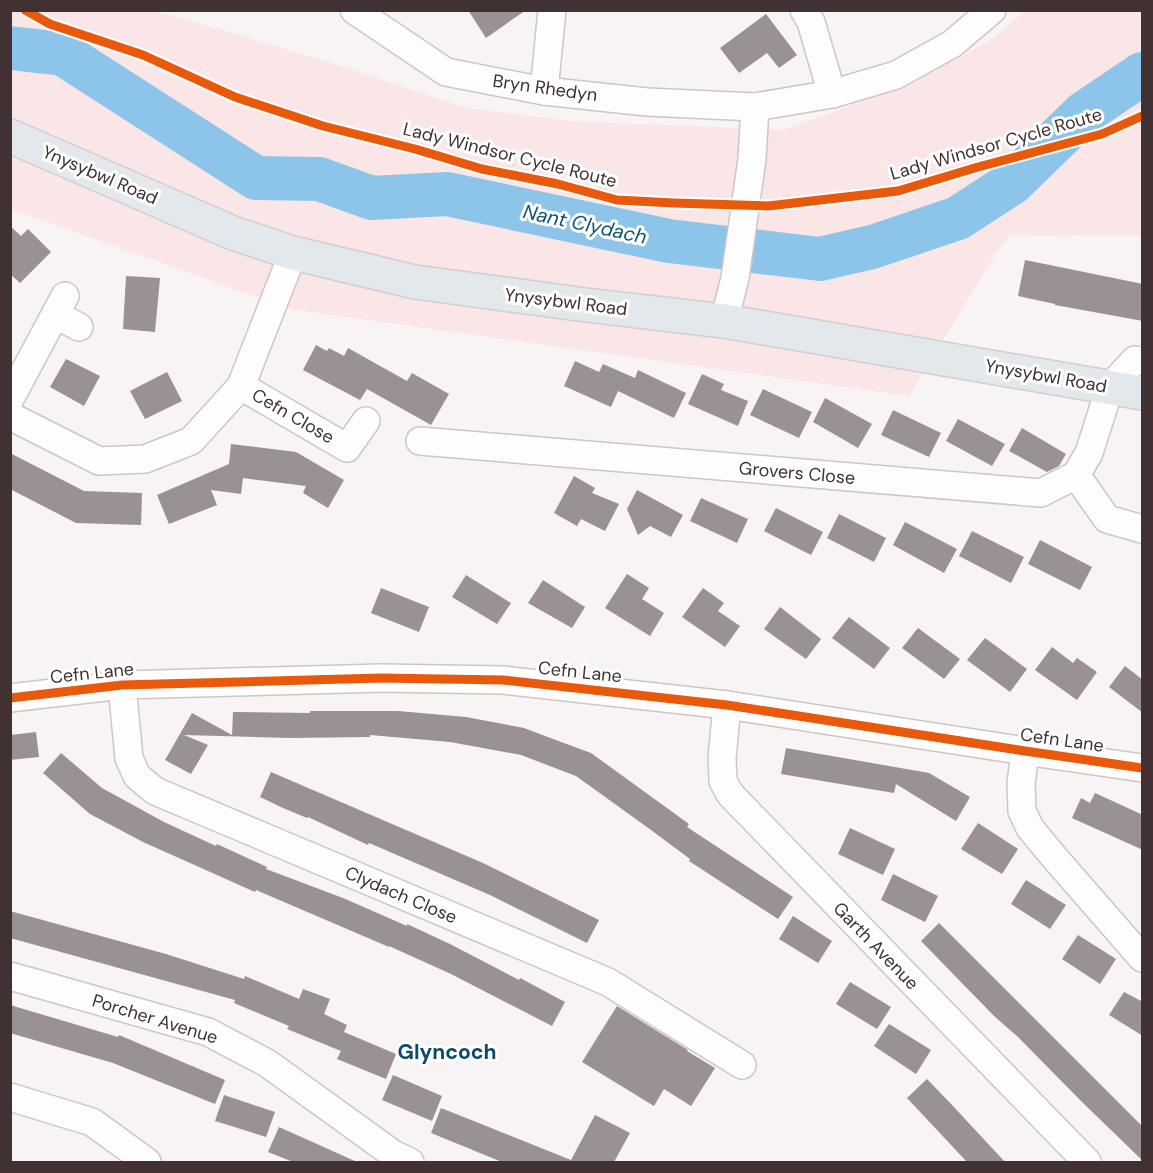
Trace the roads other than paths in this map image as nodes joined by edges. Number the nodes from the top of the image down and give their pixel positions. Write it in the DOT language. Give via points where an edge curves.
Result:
graph roads {
  1 [pos="354,10"];
  2 [pos="552,10"];
  3 [pos="804,10"];
  4 [pos="992,10"];
  5 [pos="544,92"];
  6 [pos="832,94"];
  7 [pos="755,107"];
  8 [pos="10,136"];
  9 [pos="293,254"];
  10 [pos="67,313"];
  11 [pos="724,321"];
  12 [pos="1143,361"];
  13 [pos="241,386"];
  14 [pos="1110,387"];
  15 [pos="1143,393"];
  16 [pos="10,399"];
  17 [pos="10,416"];
  18 [pos="366,421"];
  19 [pos="420,441"];
  20 [pos="1076,475"];
  21 [pos="1143,530"];
  22 [pos="122,685"];
  23 [pos="10,698"];
  24 [pos="727,705"];
  25 [pos="1025,751"];
  26 [pos="1143,768"];
  27 [pos="1143,958"];
  28 [pos="10,976"];
  29 [pos="742,1065"];
  30 [pos="10,1097"];
  31 [pos="147,1162"];
  32 [pos="410,1162"];
  33 [pos="1087,1162"];
  1 -- 5 [label="street, Bryn Rhedyn" via="446,72"];
  2 -- 5 [label="street"];
  3 -- 6 [label="street"];
  4 -- 6 [label="street, Bryn Rhedyn" via="952,45 896,75"];
  5 -- 7 [label="street, Bryn Rhedyn"];
  6 -- 7 [label="street, Bryn Rhedyn"];
  7 -- 11 [label="street" via="752,159 735,278"];
  8 -- 9 [label="main road, Ynysybwl Road" via="233,233"];
  9 -- 11 [label="main road, Ynysybwl Road" via="415,282"];
  9 -- 13 [label="street, Cefn Close"];
  10 -- 16 [label="street"];
  11 -- 14 [label="main road, Ynysybwl Road"];
  12 -- 14 [label="street" via="1135,360"];
  13 -- 17 [label="street, Cefn Close" via="191,441 145,459 99,461"];
  13 -- 18 [label="street, Cefn Close" via="347,448"];
  14 -- 15 [label="main road, Ynysybwl Road"];
  14 -- 20 [label="street" via="1089,453"];
  19 -- 20 [label="street, Grovers Close" via="1041,493"];
  20 -- 21 [label="street" via="1107,519"];
  22 -- 23 [label="street, Cefn Lane"];
  22 -- 24 [label="street, Cefn Lane" via="381,678 503,680"];
  22 -- 29 [label="street, Clydach Close" via="129,758 137,776 155,791 608,982"];
  24 -- 25 [label="street, Cefn Lane"];
  24 -- 33 [label="street, Garth Avenue" via="722,758 723,781 730,794"];
  25 -- 26 [label="street, Cefn Lane"];
  25 -- 27 [label="street" via="1022,811 1030,828"];
  28 -- 32 [label="street, Porcher Avenue" via="208,1032 267,1063 393,1154"];
  30 -- 31 [label="street" via="92,1122"];
}
